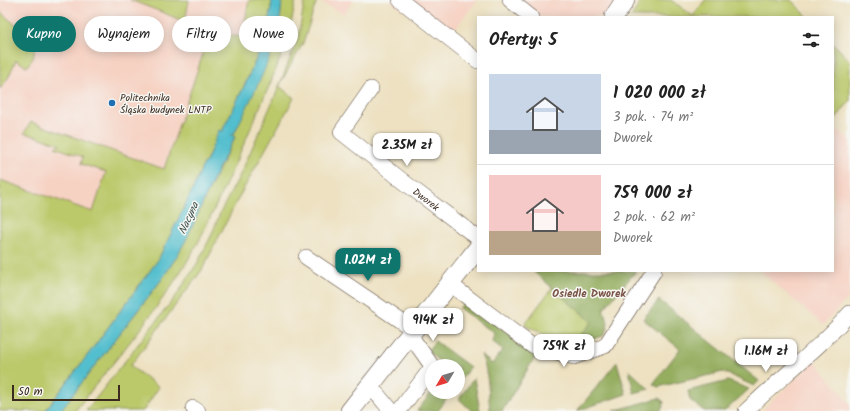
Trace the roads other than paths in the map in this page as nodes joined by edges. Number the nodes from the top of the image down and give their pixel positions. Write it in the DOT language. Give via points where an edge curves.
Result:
graph roads {
  1 [pos="400,0"];
  2 [pos="510,0"];
  3 [pos="530,16"];
  4 [pos="477,60"];
  5 [pos="371,89"];
  6 [pos="477,237"];
  7 [pos="477,249"];
  8 [pos="306,257"];
  9 [pos="653,272"];
  10 [pos="450,284"];
  11 [pos="850,313"];
  12 [pos="412,332"];
  13 [pos="427,359"];
  14 [pos="425,376"];
  15 [pos="368,388"];
  16 [pos="350,411"];
  17 [pos="391,411"];
  18 [pos="399,411"];
  19 [pos="746,411"];
  1 -- 4 [label="street"];
  2 -- 3 [label="street"];
  5 -- 6 [label="street, Dworek" via="341,132"];
  7 -- 10 [label="street"];
  8 -- 12 [label="street"];
  9 -- 10 [label="street" via="605,346 574,357 531,345"];
  10 -- 12 [label="street"];
  11 -- 19 [label="street" via="826,339"];
  12 -- 13 [label="street"];
  12 -- 15 [label="street"];
  14 -- 18 [label="street"];
  15 -- 16 [label="street"];
  15 -- 17 [label="street" via="378,395"];
}
